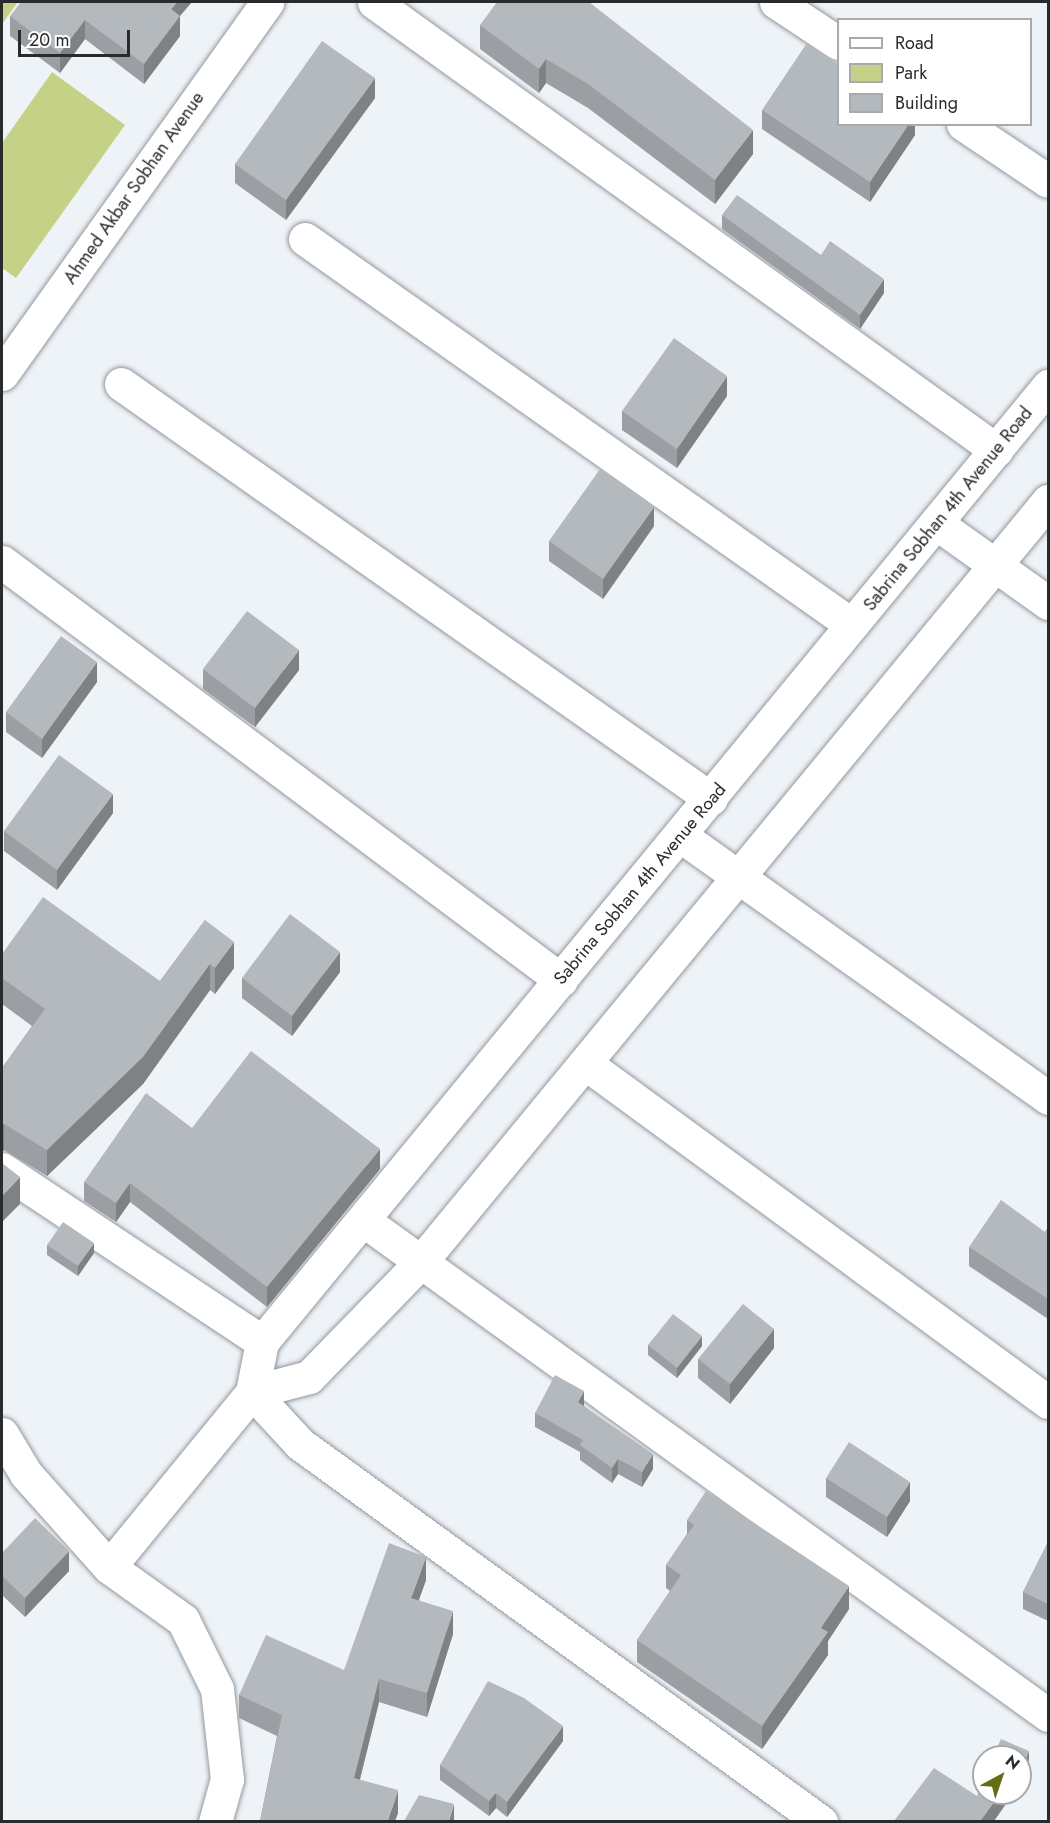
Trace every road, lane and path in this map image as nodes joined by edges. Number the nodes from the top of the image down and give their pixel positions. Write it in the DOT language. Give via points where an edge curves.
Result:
graph roads {
  1 [pos="267,2"];
  2 [pos="374,2"];
  3 [pos="776,2"];
  4 [pos="837,42"];
  5 [pos="966,126"];
  6 [pos="1048,181"];
  7 [pos="305,238"];
  8 [pos="2,374"];
  9 [pos="121,384"];
  10 [pos="1048,386"];
  11 [pos="996,450"];
  12 [pos="1048,501"];
  13 [pos="936,523"];
  14 [pos="2,562"];
  15 [pos="996,565"];
  16 [pos="1048,603"];
  17 [pos="852,625"];
  18 [pos="711,799"];
  19 [pos="681,836"];
  20 [pos="738,878"];
  21 [pos="561,980"];
  22 [pos="585,1063"];
  23 [pos="1048,1098"];
  24 [pos="2,1169"];
  25 [pos="363,1220"];
  26 [pos="419,1264"];
  27 [pos="262,1342"];
  28 [pos="252,1392"];
  29 [pos="1048,1402"];
  30 [pos="2,1434"];
  31 [pos="109,1567"];
  32 [pos="1048,1715"];
  33 [pos="215,1821"];
  34 [pos="820,1821"];
  1 -- 8 [label="street, Ahmed Akbar Sobhan Avenue"];
  2 -- 11 [label="street"];
  3 -- 4 [label="street"];
  5 -- 6 [label="street"];
  7 -- 17 [label="street"];
  9 -- 18 [label="street"];
  10 -- 11 [label="street, Sabrina Sobhan 4th Avenue Road"];
  11 -- 13 [label="street, Sabrina Sobhan 4th Avenue Road"];
  12 -- 15 [label="street"];
  13 -- 15 [label="street"];
  13 -- 17 [label="street, Sabrina Sobhan 4th Avenue Road"];
  14 -- 21 [label="street"];
  15 -- 16 [label="street"];
  15 -- 20 [label="street"];
  17 -- 18 [label="street, Sabrina Sobhan 4th Avenue Road"];
  18 -- 19 [label="street, Sabrina Sobhan 4th Avenue Road"];
  19 -- 20 [label="street"];
  19 -- 21 [label="street, Sabrina Sobhan 4th Avenue Road"];
  20 -- 22 [label="street"];
  20 -- 23 [label="street"];
  21 -- 25 [label="street, Sabrina Sobhan 4th Avenue Road"];
  22 -- 26 [label="street"];
  22 -- 29 [label="street"];
  24 -- 27 [label="street"];
  25 -- 26 [label="street"];
  25 -- 27 [label="street, Sabrina Sobhan 4th Avenue Road"];
  26 -- 28 [label="street" via="309,1377"];
  26 -- 32 [label="street"];
  27 -- 28 [label="street, Sabrina Sobhan 4th Avenue Road"];
  28 -- 31 [label="street, Sabrina Sobhan 4th Avenue Road"];
  28 -- 34 [label="street" via="300,1444"];
  30 -- 31 [label="street" via="26,1474"];
  31 -- 33 [label="street" via="183,1620 217,1689 227,1779"];
}
